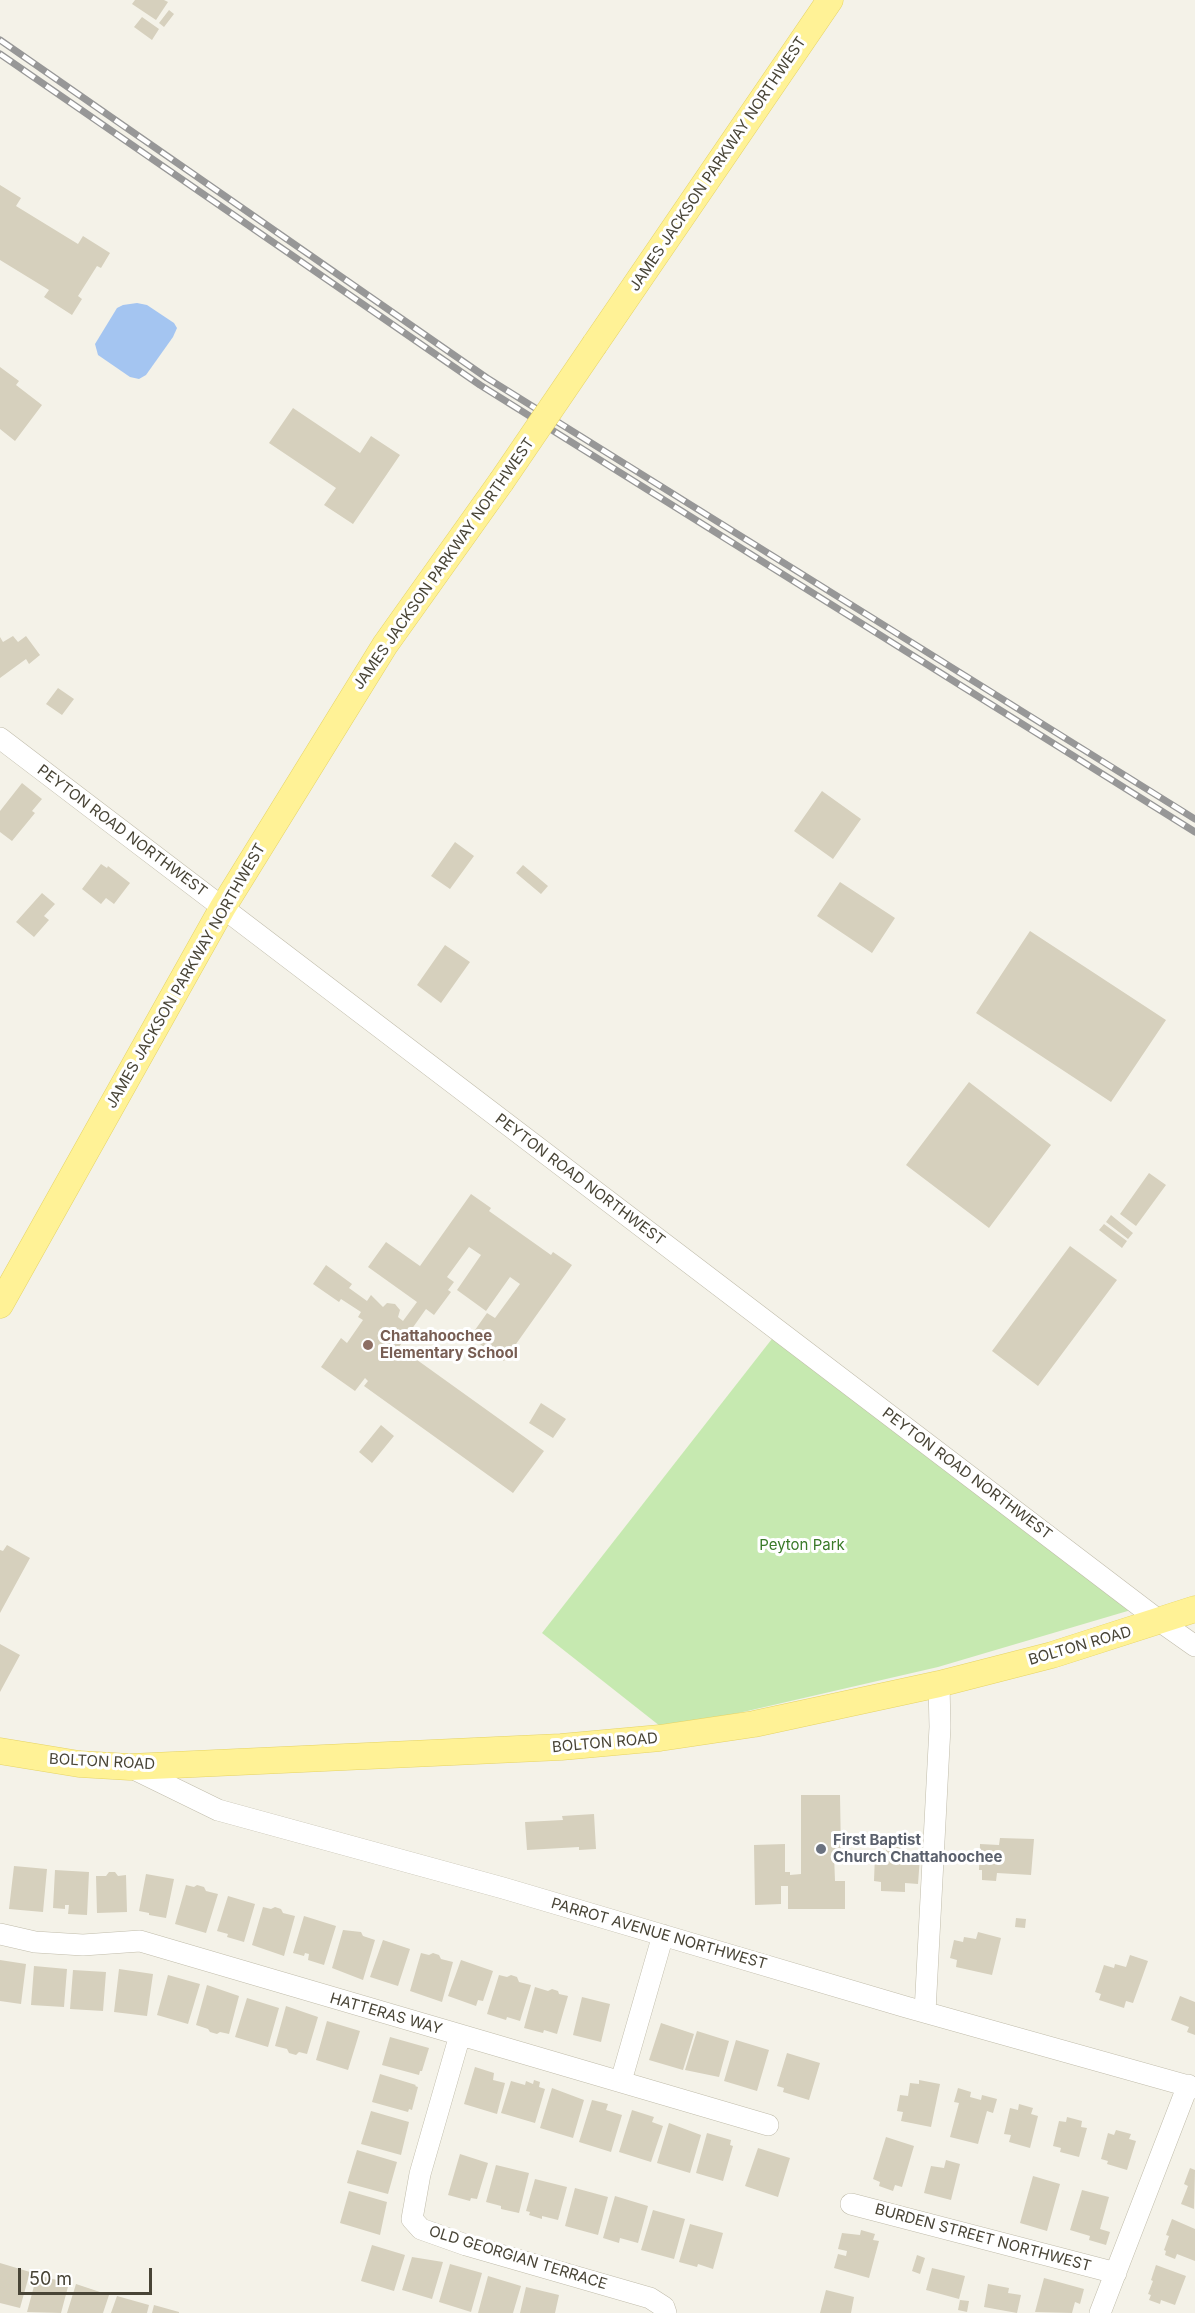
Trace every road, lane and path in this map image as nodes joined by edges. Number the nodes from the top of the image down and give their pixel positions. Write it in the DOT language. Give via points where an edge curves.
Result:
graph roads {
  1 [pos="830,0"];
  2 [pos="0,738"];
  3 [pos="223,908"];
  4 [pos="0,1305"];
  5 [pos="1195,1609"];
  6 [pos="1161,1622"];
  7 [pos="1195,1646"];
  8 [pos="939,1684"];
  9 [pos="0,1751"];
  10 [pos="129,1767"];
  11 [pos="0,1934"];
  12 [pos="663,1935"];
  13 [pos="925,2012"];
  14 [pos="459,2035"];
  15 [pos="621,2081"];
  16 [pos="1191,2087"];
  17 [pos="768,2125"];
  18 [pos="850,2204"];
  19 [pos="1116,2273"];
  20 [pos="666,2313"];
  21 [pos="1101,2313"];
  1 -- 3 [label="main road, JAMES JACKSON PARKWAY NORTHWEST, bridge" via="501,482 384,645"];
  2 -- 3 [label="street, PEYTON ROAD NORTHWEST"];
  3 -- 4 [label="main road, JAMES JACKSON PARKWAY NORTHWEST"];
  3 -- 6 [label="street, PEYTON ROAD NORTHWEST"];
  5 -- 6 [label="main road, BOLTON ROAD"];
  6 -- 7 [label="street, PEYTON ROAD NORTHWEST"];
  6 -- 8 [label="main road, BOLTON ROAD"];
  8 -- 10 [label="main road, BOLTON ROAD" via="754,1724 660,1738 561,1747"];
  8 -- 13 [label="street"];
  9 -- 10 [label="main road, BOLTON ROAD" via="79,1764"];
  10 -- 12 [label="street, PARROT AVENUE NORTHWEST" via="218,1810"];
  11 -- 14 [label="street, HATTERAS WAY" via="35,1942 83,1945 140,1941"];
  12 -- 13 [label="street, PARROT AVENUE NORTHWEST"];
  12 -- 15 [label="street"];
  13 -- 16 [label="street, PARROT AVENUE NORTHWEST"];
  14 -- 15 [label="street, HATTERAS WAY"];
  14 -- 20 [label="street, OLD GEORGIAN TERRACE" via="420,2174 412,2218 422,2229 466,2245 650,2298 664,2307"];
  15 -- 17 [label="street, HATTERAS WAY"];
  16 -- 19 [label="street"];
  18 -- 19 [label="street, BURDEN STREET NORTHWEST"];
  19 -- 21 [label="street"];
}
